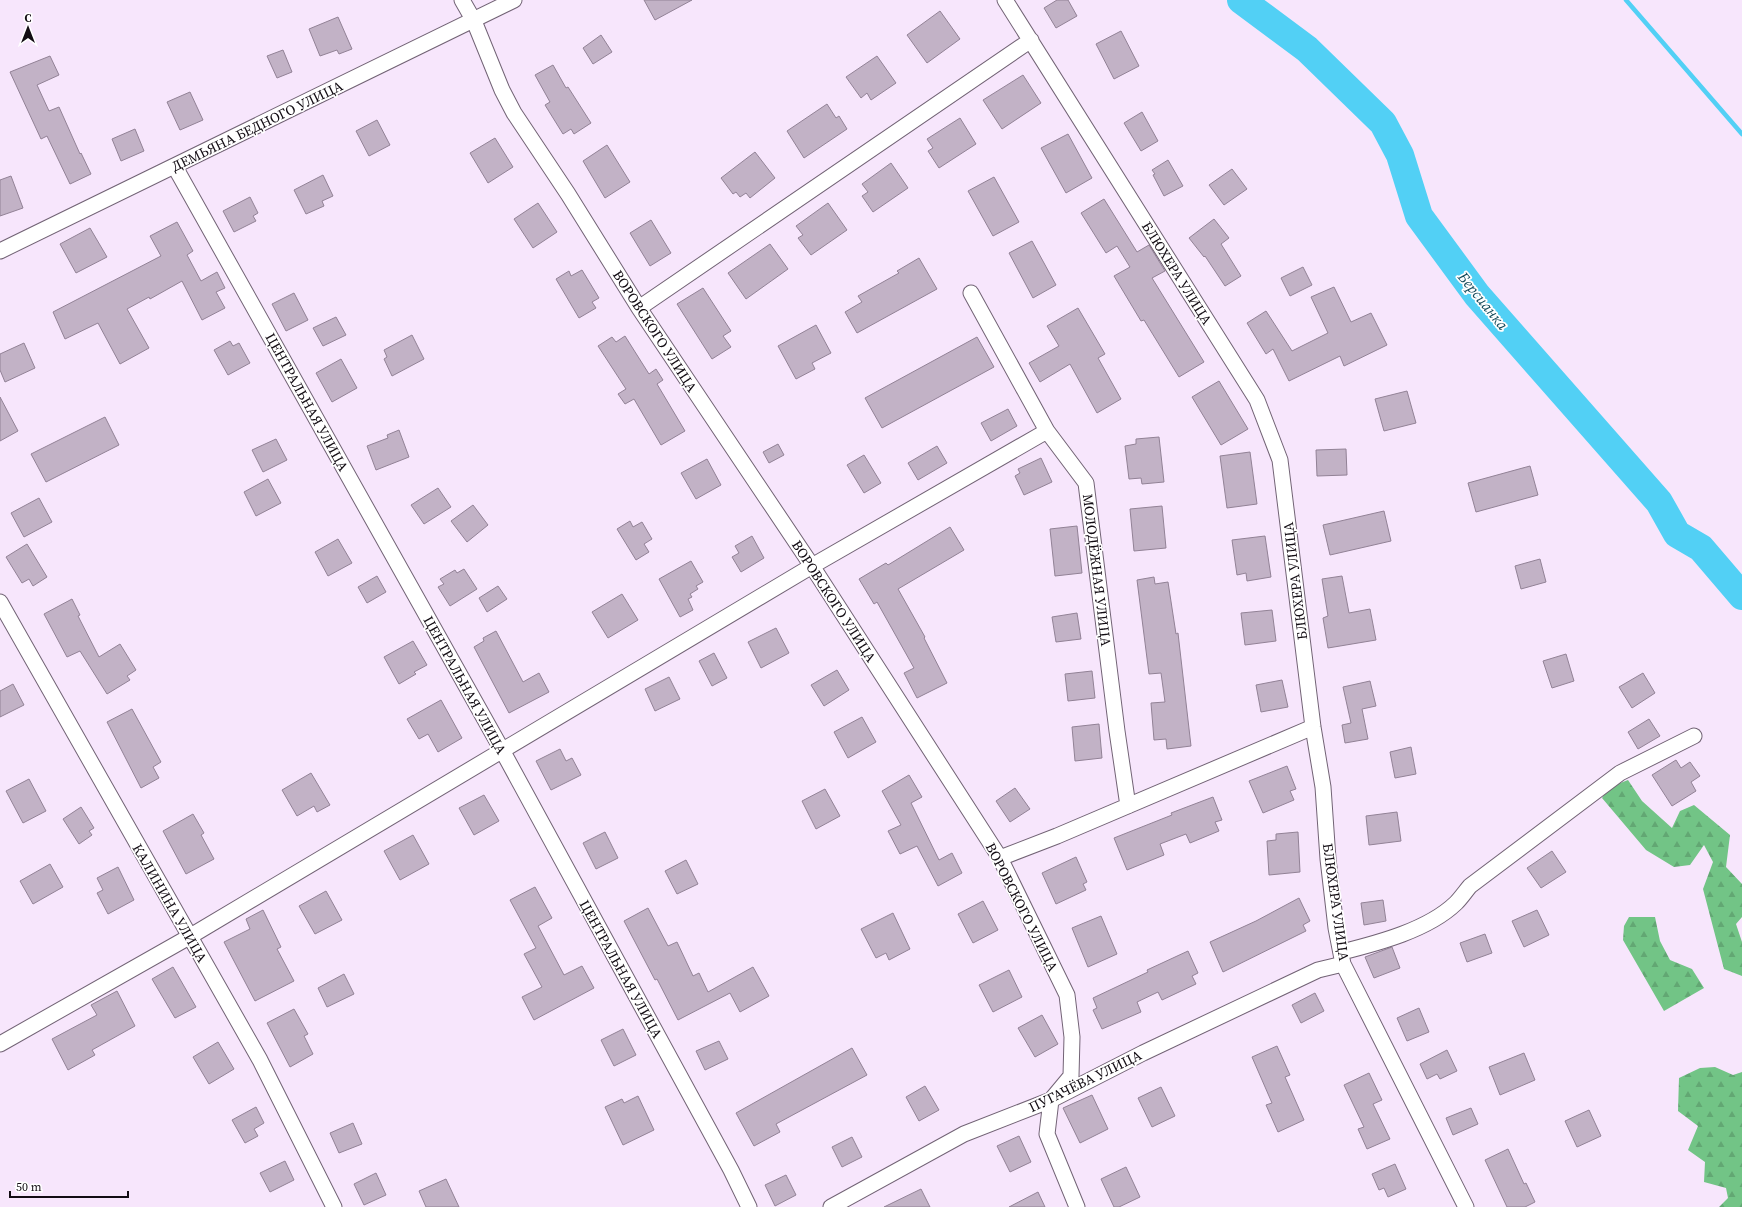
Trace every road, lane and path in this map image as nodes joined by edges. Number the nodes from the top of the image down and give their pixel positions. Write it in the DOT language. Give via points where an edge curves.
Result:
graph roads {
  1 [pos="462,0"];
  2 [pos="514,0"];
  3 [pos="1005,0"];
  4 [pos="474,20"];
  5 [pos="1031,40"];
  6 [pos="175,167"];
  7 [pos="0,251"];
  8 [pos="970,293"];
  9 [pos="639,308"];
  10 [pos="1046,431"];
  11 [pos="812,566"];
  12 [pos="0,602"];
  13 [pos="1313,727"];
  14 [pos="1694,736"];
  15 [pos="502,750"];
  16 [pos="1128,806"];
  17 [pos="1000,858"];
  18 [pos="189,937"];
  19 [pos="1343,958"];
  20 [pos="0,1044"];
  21 [pos="1051,1100"];
  22 [pos="334,1207"];
  23 [pos="749,1207"];
  24 [pos="831,1207"];
  25 [pos="1077,1207"];
  26 [pos="1466,1207"];
  1 -- 4 [label="street, ВОРОВСКОГО УЛИЦА"];
  2 -- 4 [label="street, ДЕМЬЯНА БЕДНОГО УЛИЦА"];
  3 -- 5 [label="street, БЛЮХЕРА УЛИЦА"];
  4 -- 6 [label="street, ДЕМЬЯНА БЕДНОГО УЛИЦА"];
  4 -- 9 [label="street, ВОРОВСКОГО УЛИЦА" via="514,113"];
  5 -- 9 [label="street"];
  5 -- 13 [label="street, БЛЮХЕРА УЛИЦА" via="1257,400 1280,460"];
  6 -- 7 [label="street, ДЕМЬЯНА БЕДНОГО УЛИЦА"];
  6 -- 15 [label="street, ЦЕНТРАЛЬНАЯ УЛИЦА"];
  8 -- 10 [label="street, МОЛОДЁЖНАЯ УЛИЦА"];
  9 -- 11 [label="street, ВОРОВСКОГО УЛИЦА"];
  10 -- 11 [label="street"];
  10 -- 16 [label="street, МОЛОДЁЖНАЯ УЛИЦА" via="1086,483"];
  11 -- 15 [label="street"];
  11 -- 17 [label="street, ВОРОВСКОГО УЛИЦА"];
  12 -- 18 [label="street, КАЛИНИНА УЛИЦА"];
  13 -- 16 [label="street"];
  13 -- 19 [label="street, БЛЮХЕРА УЛИЦА" via="1323,787 1336,928"];
  14 -- 19 [label="street, ПУГАЧЁВА УЛИЦА" via="1620,773 1470,886 1455,903 1431,921"];
  15 -- 18 [label="street"];
  15 -- 23 [label="street, ЦЕНТРАЛЬНАЯ УЛИЦА"];
  16 -- 17 [label="street"];
  17 -- 21 [label="street, ВОРОВСКОГО УЛИЦА" via="1067,995 1072,1037 1071,1076"];
  18 -- 20 [label="street"];
  18 -- 22 [label="street, КАЛИНИНА УЛИЦА" via="260,1060"];
  19 -- 21 [label="street, ПУГАЧЁВА УЛИЦА" via="1143,1053"];
  19 -- 26 [label="street, БЛЮХЕРА УЛИЦА"];
  21 -- 24 [label="street, ПУГАЧЁВА УЛИЦА" via="964,1134"];
  21 -- 25 [label="street" via="1047,1134"];
}
